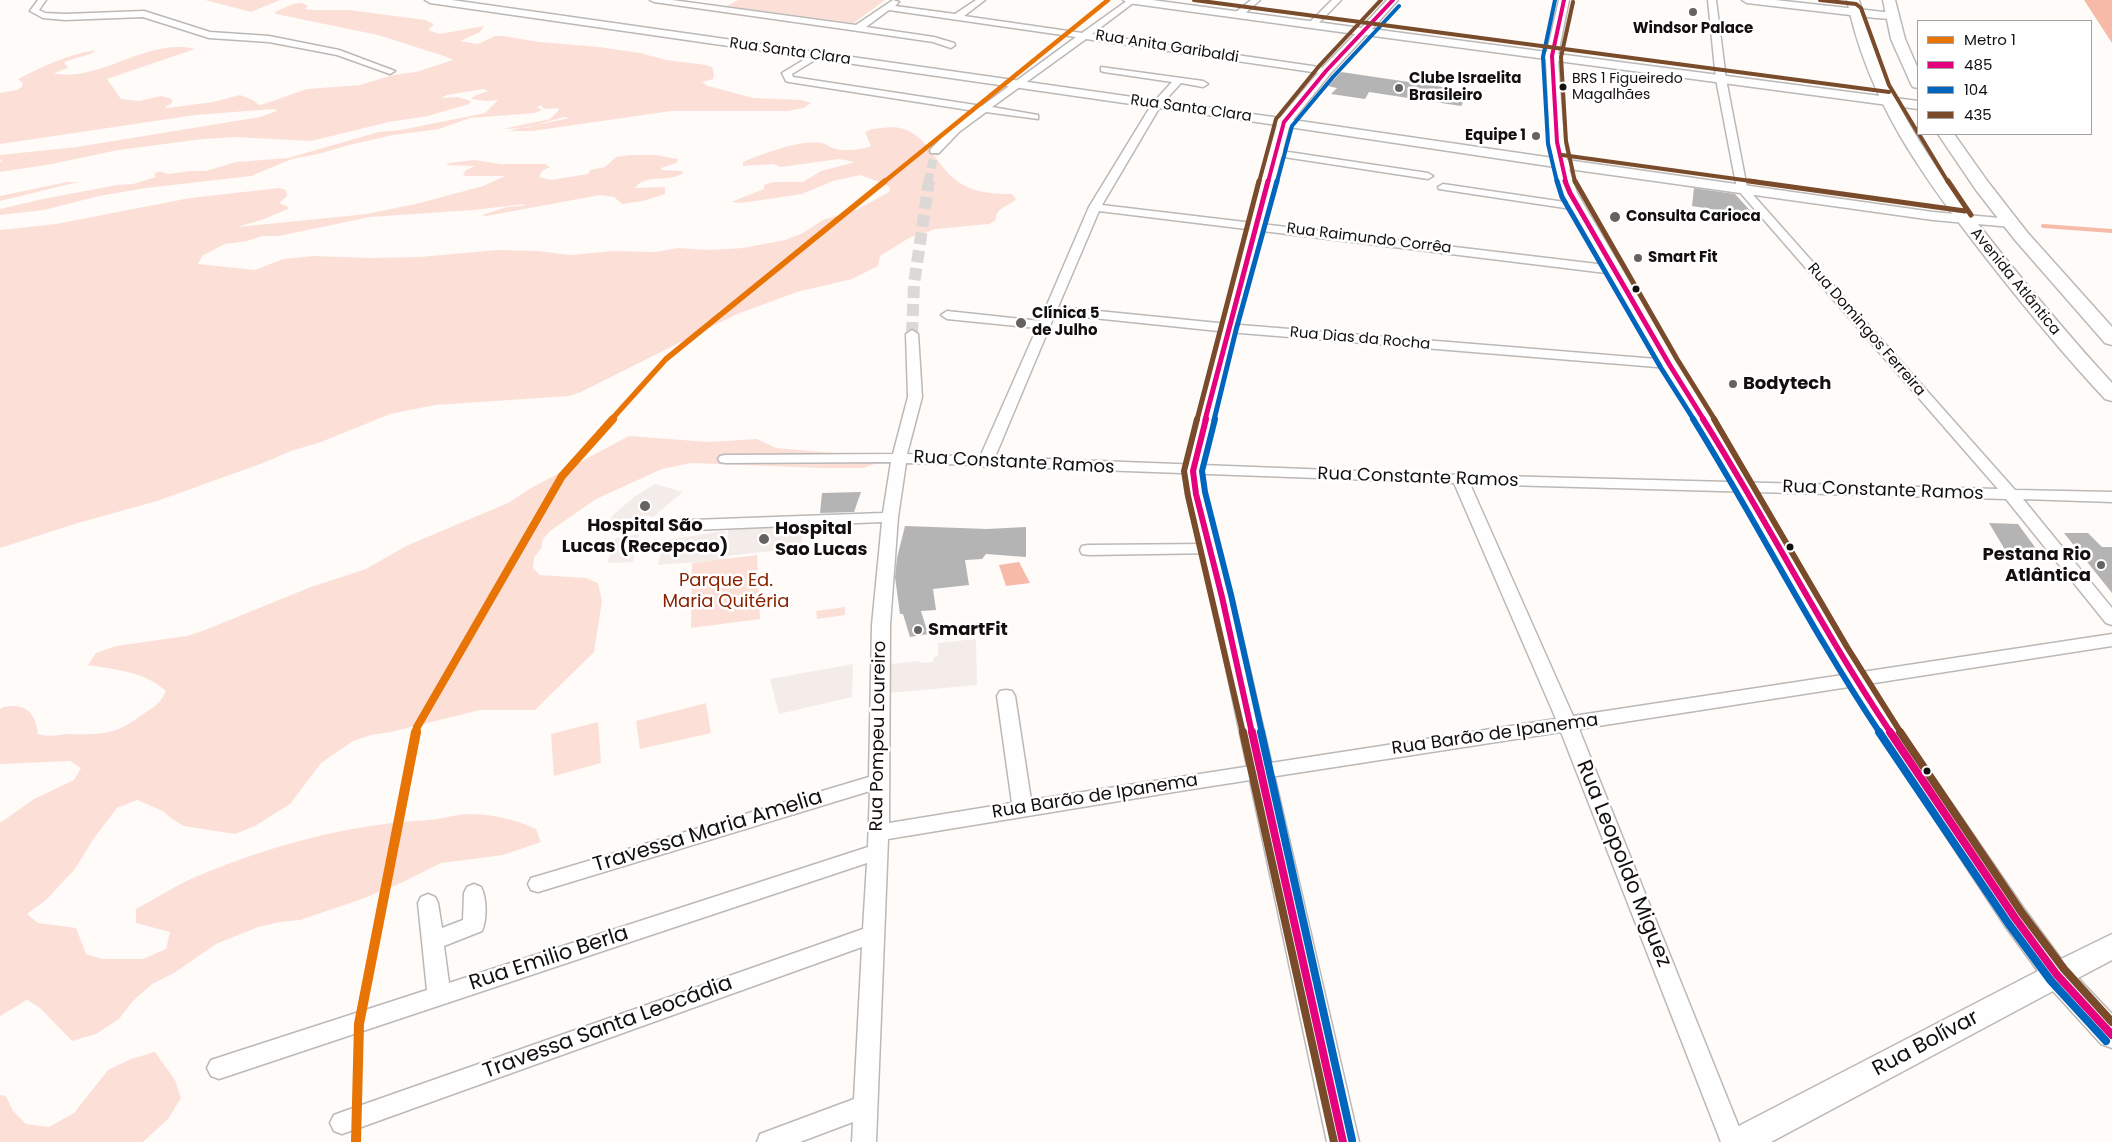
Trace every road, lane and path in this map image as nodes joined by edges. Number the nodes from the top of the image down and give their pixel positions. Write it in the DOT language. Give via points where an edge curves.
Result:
graph roads {
  1 [pos="42,0"];
  2 [pos="430,0"];
  3 [pos="654,0"];
  4 [pos="731,0"];
  5 [pos="897,0"];
  6 [pos="981,0"];
  7 [pos="1128,0"];
  8 [pos="1132,0"];
  9 [pos="1256,0"];
  10 [pos="1337,0"];
  11 [pos="1393,0"];
  12 [pos="1564,0"];
  13 [pos="1712,0"];
  14 [pos="1747,0"];
  15 [pos="1888,0"];
  16 [pos="1854,6"];
  17 [pos="888,7"];
  18 [pos="715,9"];
  19 [pos="1239,14"];
  20 [pos="958,16"];
  21 [pos="1893,16"];
  22 [pos="1313,24"];
  23 [pos="858,28"];
  24 [pos="1363,30"];
  25 [pos="1084,35"];
  26 [pos="951,45"];
  27 [pos="815,56"];
  28 [pos="1552,56"];
  29 [pos="1104,69"];
  30 [pos="390,71"];
  31 [pos="1326,71"];
  32 [pos="1721,79"];
  33 [pos="1178,81"];
  34 [pos="1917,82"];
  35 [pos="1018,83"];
  36 [pos="1203,84"];
  37 [pos="1888,101"];
  38 [pos="1157,104"];
  39 [pos="1917,105"];
  40 [pos="984,108"];
  41 [pos="1035,117"];
  42 [pos="1284,122"];
  43 [pos="1947,135"];
  44 [pos="934,150"];
  45 [pos="1275,153"];
  46 [pos="1561,164"];
  47 [pos="1428,176"];
  48 [pos="1443,187"];
  49 [pos="1742,189"];
  50 [pos="1095,207"];
  51 [pos="1578,207"];
  52 [pos="1964,220"];
  53 [pos="2011,223"];
  54 [pos="1255,225"];
  55 [pos="1614,270"];
  56 [pos="1052,310"];
  57 [pos="947,316"];
  58 [pos="1045,325"];
  59 [pos="1228,328"];
  60 [pos="912,334"];
  61 [pos="2112,339"];
  62 [pos="1669,364"];
  63 [pos="2112,395"];
  64 [pos="899,458"];
  65 [pos="725,459"];
  66 [pos="985,463"];
  67 [pos="1193,471"];
  68 [pos="1460,480"];
  69 [pos="1744,487"];
  70 [pos="2012,496"];
  71 [pos="2112,497"];
  72 [pos="890,518"];
  73 [pos="693,525"];
  74 [pos="1210,549"];
  75 [pos="1088,550"];
  76 [pos="2112,619"];
  77 [pos="2112,640"];
  78 [pos="1857,681"];
  79 [pos="1006,696"];
  80 [pos="1568,725"];
  81 [pos="1261,770"];
  82 [pos="879,781"];
  83 [pos="1022,808"];
  84 [pos="879,842"];
  85 [pos="538,884"];
  86 [pos="474,893"];
  87 [pos="428,903"];
  88 [pos="874,934"];
  89 [pos="432,941"];
  90 [pos="2112,946"];
  91 [pos="2057,975"];
  92 [pos="439,995"];
  93 [pos="2112,1035"];
  94 [pos="218,1068"];
  95 [pos="866,1106"];
  96 [pos="342,1123"];
  97 [pos="769,1142"];
  98 [pos="864,1142"];
  99 [pos="1343,1142"];
  100 [pos="1733,1142"];
  101 [pos="1740,1142"];
  1 -- 30 [label="street" via="34,11 43,15 144,14 209,35 269,39 339,54"];
  2 -- 27 [label="main road, Rua Santa Clara"];
  3 -- 18 [label="street"];
  4 -- 18 [label="street"];
  5 -- 17 [label="street"];
  6 -- 20 [label="street"];
  7 -- 8 [label="main road"];
  8 -- 19 [label="main road"];
  8 -- 25 [label="street"];
  9 -- 19 [label="street"];
  10 -- 22 [label="street"];
  11 -- 24 [label="main road"];
  12 -- 28 [label="main road"];
  13 -- 32 [label="street"];
  14 -- 16 [label="main road"];
  15 -- 21 [label="highway"];
  16 -- 21 [label="main road"];
  16 -- 37 [label="highway, Avenida Atlântica"];
  17 -- 20 [label="street, Rua Anita Garibaldi"];
  17 -- 23 [label="street"];
  18 -- 23 [label="street"];
  19 -- 22 [label="main road"];
  20 -- 25 [label="street, Rua Anita Garibaldi"];
  21 -- 34 [label="highway" via="1898,39"];
  22 -- 24 [label="main road"];
  23 -- 26 [label="street"];
  24 -- 28 [label="main road"];
  24 -- 31 [label="main road"];
  25 -- 31 [label="street, Rua Anita Garibaldi"];
  25 -- 35 [label="street"];
  27 -- 35 [label="main road, Rua Santa Clara"];
  27 -- 40 [label="street" via="787,73 789,79"];
  28 -- 32 [label="main road"];
  28 -- 46 [label="main road"];
  29 -- 33 [label="street"];
  31 -- 42 [label="main road"];
  32 -- 37 [label="main road"];
  32 -- 49 [label="street"];
  33 -- 36 [label="street"];
  33 -- 38 [label="street"];
  35 -- 38 [label="main road, Rua Santa Clara"];
  35 -- 40 [label="street"];
  37 -- 39 [label="main road"];
  37 -- 52 [label="highway, Avenida Atlântica"];
  38 -- 42 [label="main road, Rua Santa Clara"];
  38 -- 50 [label="street"];
  40 -- 41 [label="street"];
  40 -- 44 [label="street"];
  42 -- 45 [label="main road"];
  42 -- 46 [label="main road, Rua Santa Clara"];
  43 -- 53 [label="highway, Avenida Atlântica"];
  45 -- 47 [label="street"];
  45 -- 54 [label="main road"];
  46 -- 49 [label="main road, Rua Santa Clara"];
  46 -- 51 [label="main road" via="1566,185"];
  48 -- 51 [label="street"];
  49 -- 52 [label="main road, Rua Santa Clara"];
  49 -- 70 [label="street, Rua Domingos Ferreira"];
  50 -- 54 [label="street, Rua Raimundo Corrêa"];
  50 -- 56 [label="street"];
  51 -- 55 [label="main road"];
  52 -- 53 [label="main road, Rua Santa Clara"];
  52 -- 63 [label="highway, Avenida Atlântica" via="2049,326"];
  53 -- 61 [label="highway, Avenida Atlântica"];
  54 -- 55 [label="street, Rua Raimundo Corrêa"];
  54 -- 59 [label="main road"];
  55 -- 62 [label="main road"];
  56 -- 58 [label="street"];
  56 -- 59 [label="street, Rua Dias da Rocha"];
  57 -- 58 [label="street"];
  58 -- 66 [label="street"];
  59 -- 62 [label="street, Rua Dias da Rocha"];
  59 -- 67 [label="main road"];
  60 -- 64 [label="street, Rua Pompeu Loureiro" via="915,397"];
  62 -- 69 [label="main road"];
  64 -- 65 [label="street, Rua Constante Ramos"];
  64 -- 66 [label="street, Rua Constante Ramos"];
  64 -- 72 [label="street, Rua Pompeu Loureiro"];
  66 -- 67 [label="street, Rua Constante Ramos"];
  67 -- 68 [label="street, Rua Constante Ramos"];
  67 -- 74 [label="main road"];
  68 -- 69 [label="street, Rua Constante Ramos"];
  68 -- 80 [label="street, Rua Leopoldo Miguez"];
  69 -- 70 [label="street, Rua Constante Ramos"];
  69 -- 78 [label="main road"];
  70 -- 71 [label="street, Rua Constante Ramos"];
  70 -- 76 [label="street, Rua Domingos Ferreira"];
  72 -- 73 [label="street"];
  72 -- 82 [label="street, Rua Pompeu Loureiro" via="881,624"];
  74 -- 75 [label="street"];
  74 -- 81 [label="main road"];
  77 -- 78 [label="street, Rua Barão de Ipanema"];
  78 -- 80 [label="street, Rua Barão de Ipanema"];
  78 -- 91 [label="main road"];
  79 -- 83 [label="street"];
  80 -- 81 [label="street, Rua Barão de Ipanema"];
  80 -- 100 [label="street, Rua Leopoldo Miguez"];
  81 -- 83 [label="street, Rua Barão de Ipanema"];
  81 -- 99 [label="main road"];
  82 -- 84 [label="street, Rua Pompeu Loureiro"];
  82 -- 85 [label="street, Travessa Maria Amelia"];
  83 -- 84 [label="street, Rua Barão de Ipanema"];
  84 -- 88 [label="street, Rua Pompeu Loureiro"];
  84 -- 92 [label="street, Rua Emilio Berla"];
  86 -- 89 [label="street" via="474,925"];
  87 -- 89 [label="street"];
  88 -- 95 [label="street, Rua Pompeu Loureiro"];
  88 -- 96 [label="street, Travessa Santa Leocádia"];
  89 -- 92 [label="street"];
  90 -- 91 [label="main road, Rua Bolívar"];
  91 -- 93 [label="main road"];
  91 -- 101 [label="main road, Rua Bolívar"];
  92 -- 94 [label="street, Rua Emilio Berla"];
  95 -- 97 [label="street"];
  95 -- 98 [label="street, Rua Pompeu Loureiro"];
}
